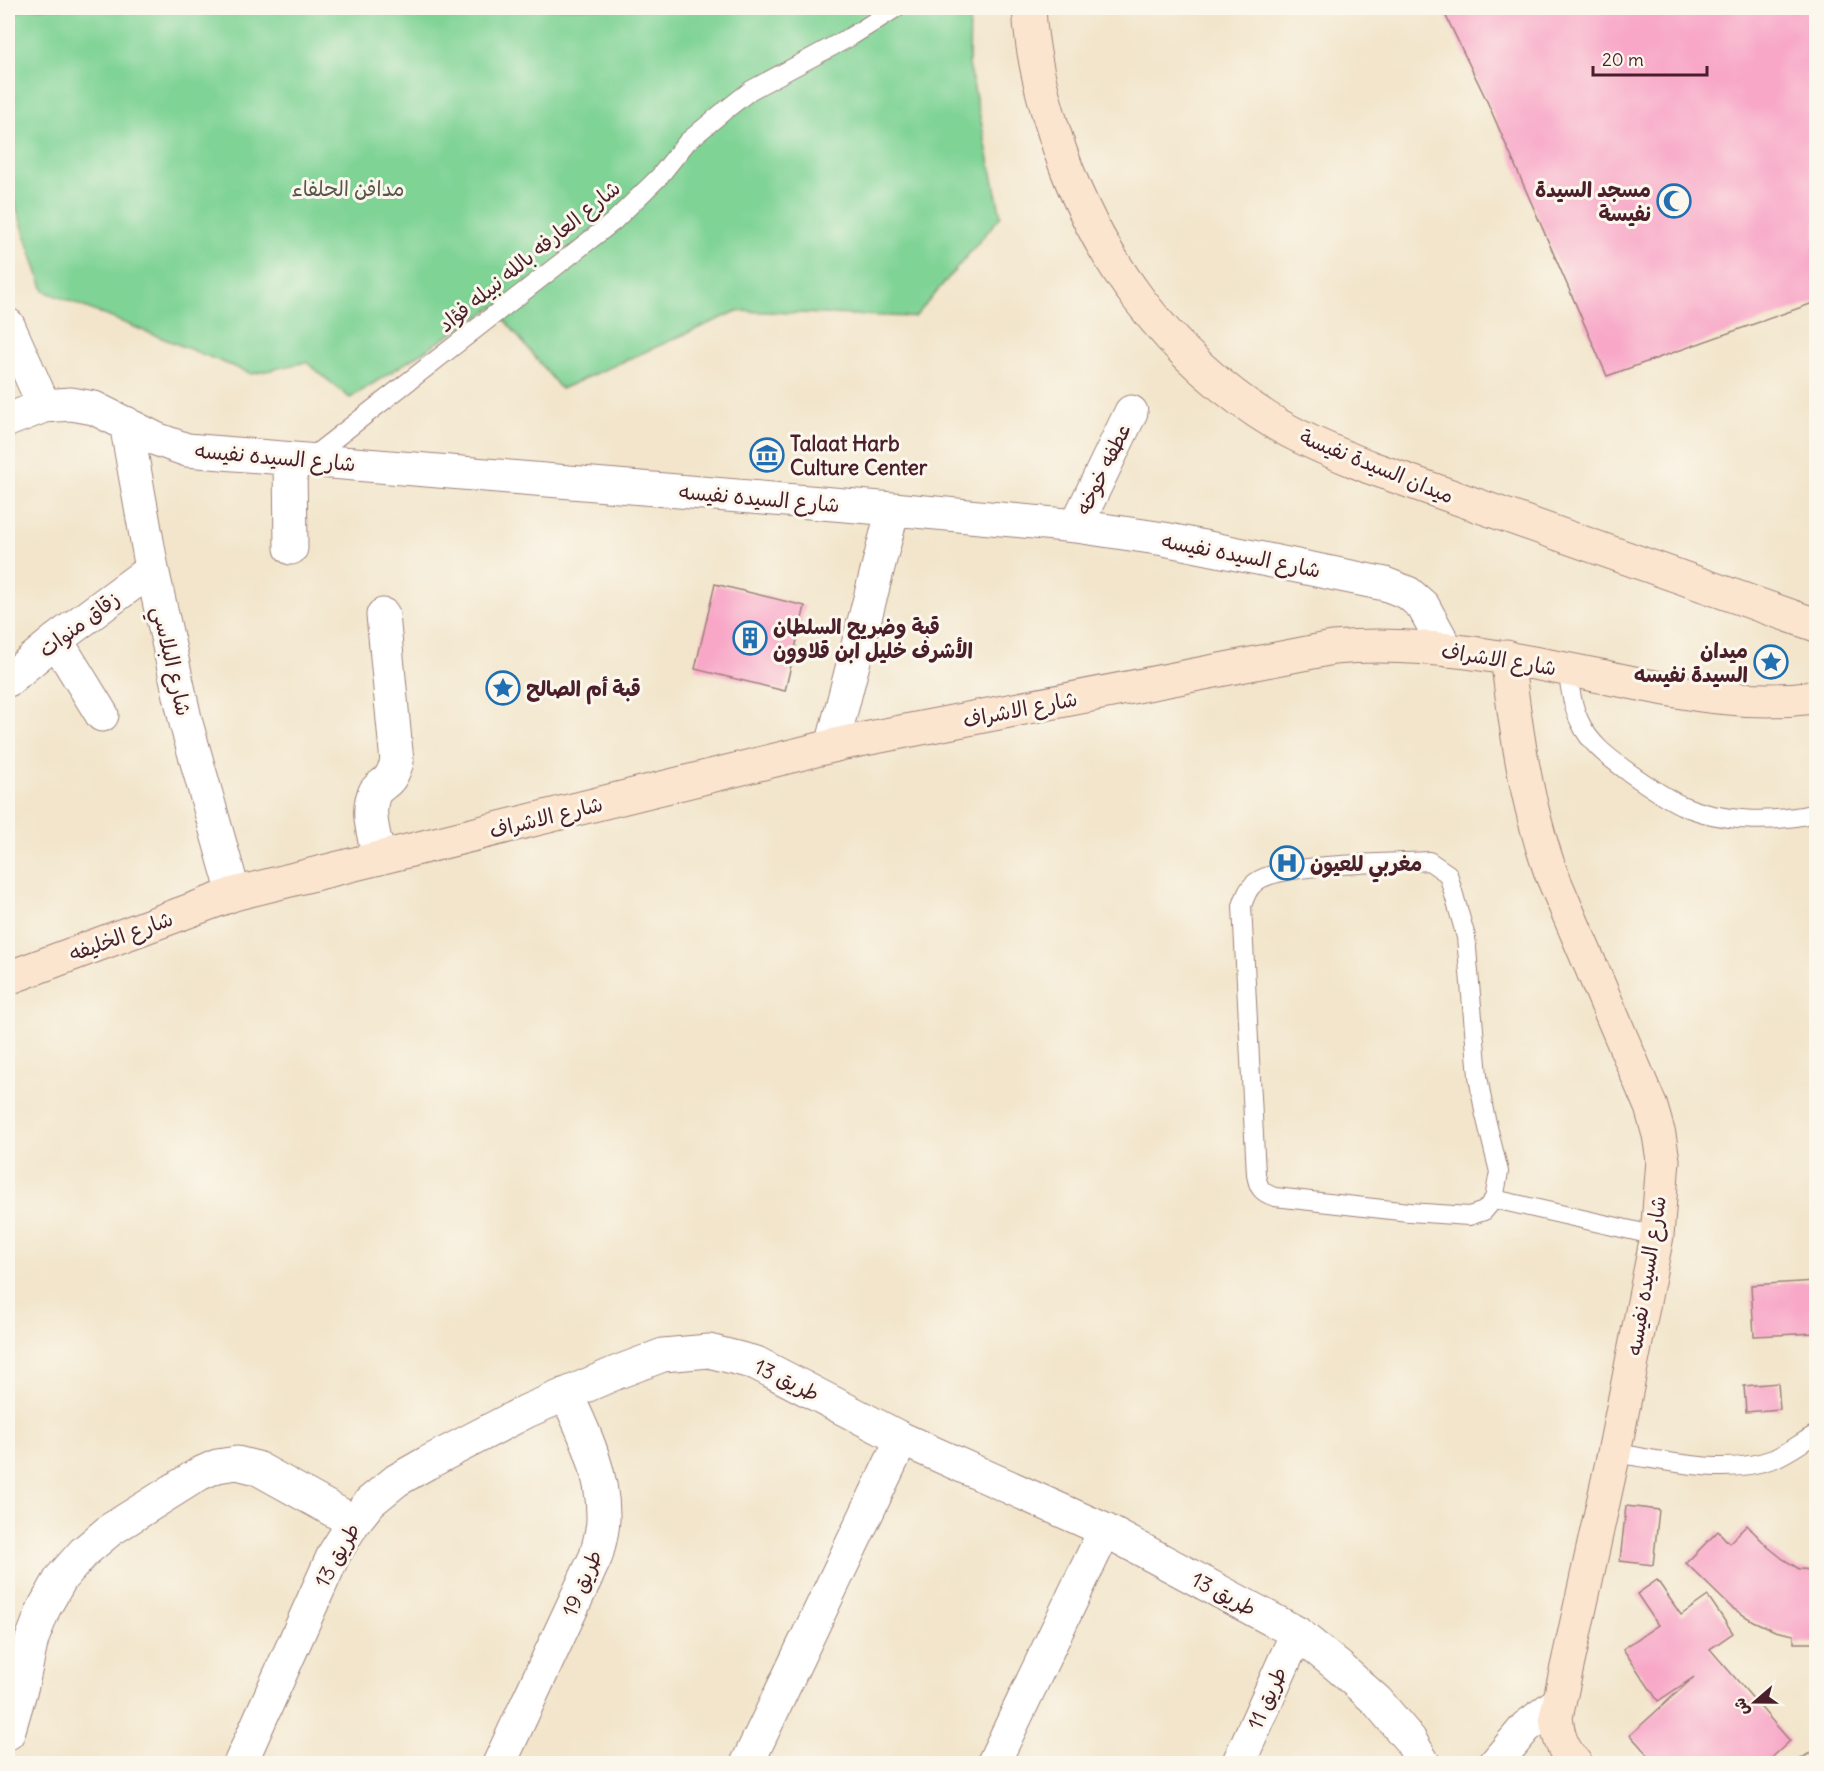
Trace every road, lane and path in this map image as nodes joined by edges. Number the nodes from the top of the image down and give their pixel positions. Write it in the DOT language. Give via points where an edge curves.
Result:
graph roads {
  1 [pos="896,8"];
  2 [pos="1029,8"];
  3 [pos="8,325"];
  4 [pos="44,406"];
  5 [pos="1131,412"];
  6 [pos="8,420"];
  7 [pos="126,423"];
  8 [pos="299,460"];
  9 [pos="893,509"];
  10 [pos="1076,526"];
  11 [pos="291,548"];
  12 [pos="152,569"];
  13 [pos="383,615"];
  14 [pos="1816,625"];
  15 [pos="56,640"];
  16 [pos="1447,650"];
  17 [pos="1507,657"];
  18 [pos="1567,669"];
  19 [pos="8,680"];
  20 [pos="1816,697"];
  21 [pos="102,716"];
  22 [pos="832,746"];
  23 [pos="1816,813"];
  24 [pos="379,858"];
  25 [pos="234,894"];
  26 [pos="8,978"];
  27 [pos="1494,1199"];
  28 [pos="1657,1236"];
  29 [pos="566,1394"];
  30 [pos="1816,1434"];
  31 [pos="902,1439"];
  32 [pos="1614,1453"];
  33 [pos="354,1522"];
  34 [pos="1105,1530"];
  35 [pos="1297,1633"];
  36 [pos="1559,1702"];
  37 [pos="8,1733"];
  38 [pos="240,1764"];
  39 [pos="499,1764"];
  40 [pos="747,1764"];
  41 [pos="993,1764"];
  42 [pos="1238,1764"];
  43 [pos="1424,1764"];
  44 [pos="1495,1764"];
  45 [pos="1576,1764"];
  1 -- 8 [label="lane, شارع العارفه بالله نبيله فؤاد" via="751,90 687,142 659,177 613,222"];
  2 -- 14 [label="street, ميدان السيدة نفيسة" via="1037,70 1063,163 1082,208 1132,292 1198,365 1236,397 1322,448 1369,467"];
  3 -- 4 [label="street"];
  4 -- 6 [label="street, شارع السيده نفيسه"];
  4 -- 7 [label="street, شارع السيده نفيسه" via="71,404 94,408"];
  5 -- 10 [label="street, عطفه خوخه"];
  7 -- 8 [label="street, شارع السيده نفيسه" via="187,450"];
  7 -- 12 [label="street, شارع البلاسي"];
  8 -- 9 [label="street, شارع السيده نفيسه"];
  8 -- 11 [label="street"];
  9 -- 10 [label="street, شارع السيده نفيسه"];
  9 -- 22 [label="street"];
  10 -- 16 [label="street, شارع السيده نفيسه" via="1164,539 1385,584 1408,593 1423,606"];
  12 -- 15 [label="street, زقاق منوات"];
  12 -- 25 [label="street, شارع البلاسي" via="186,723"];
  13 -- 24 [label="street" via="397,762 372,801"];
  15 -- 19 [label="street, زقاق منوات"];
  15 -- 21 [label="street"];
  16 -- 17 [label="street, شارع الاشراف"];
  16 -- 22 [label="street, شارع الاشراف" via="1378,645 1333,648"];
  17 -- 18 [label="street, شارع الاشراف"];
  17 -- 28 [label="street, شارع السيده نفيسه" via="1526,786 1541,845 1651,1107 1659,1135 1663,1160"];
  18 -- 20 [label="street, شارع الاشراف" via="1702,696 1739,700"];
  18 -- 23 [label="lane" via="1575,711 1590,740 1655,791 1682,806 1713,815 1777,819"];
  22 -- 24 [label="street, شارع الاشراف"];
  24 -- 25 [label="street, شارع الاشراف"];
  25 -- 26 [label="street, شارع الخليفه"];
  27 -- 27 [label="lane" via="1499,1172 1478,1076 1466,937 1448,874 1430,861 1313,867 1269,875 1256,882 1242,906 1257,1185 1265,1194 1275,1197 1469,1216 1484,1211"];
  27 -- 28 [label="lane"];
  28 -- 32 [label="street, شارع السيده نفيسه"];
  29 -- 31 [label="street, طريق 13" via="663,1355 709,1351 756,1363"];
  29 -- 33 [label="street, طريق 13" via="397,1480 370,1502"];
  29 -- 39 [label="street, طريق 19" via="593,1456 603,1521 596,1556"];
  30 -- 32 [label="lane" via="1775,1458 1729,1468"];
  31 -- 34 [label="street, طريق 13"];
  31 -- 40 [label="street"];
  32 -- 36 [label="street, شارع السيده نفيسه"];
  33 -- 37 [label="street" via="257,1468 237,1463 199,1474 110,1530 61,1578 32,1639"];
  33 -- 38 [label="street, طريق 13" via="330,1562"];
  34 -- 35 [label="street, طريق 13"];
  34 -- 41 [label="street"];
  35 -- 42 [label="street, طريق 11"];
  35 -- 43 [label="street, طريق 13" via="1377,1701 1410,1740"];
  36 -- 44 [label="street" via="1527,1728"];
  36 -- 45 [label="street, شارع السيده نفيسه" via="1557,1733"];
}
